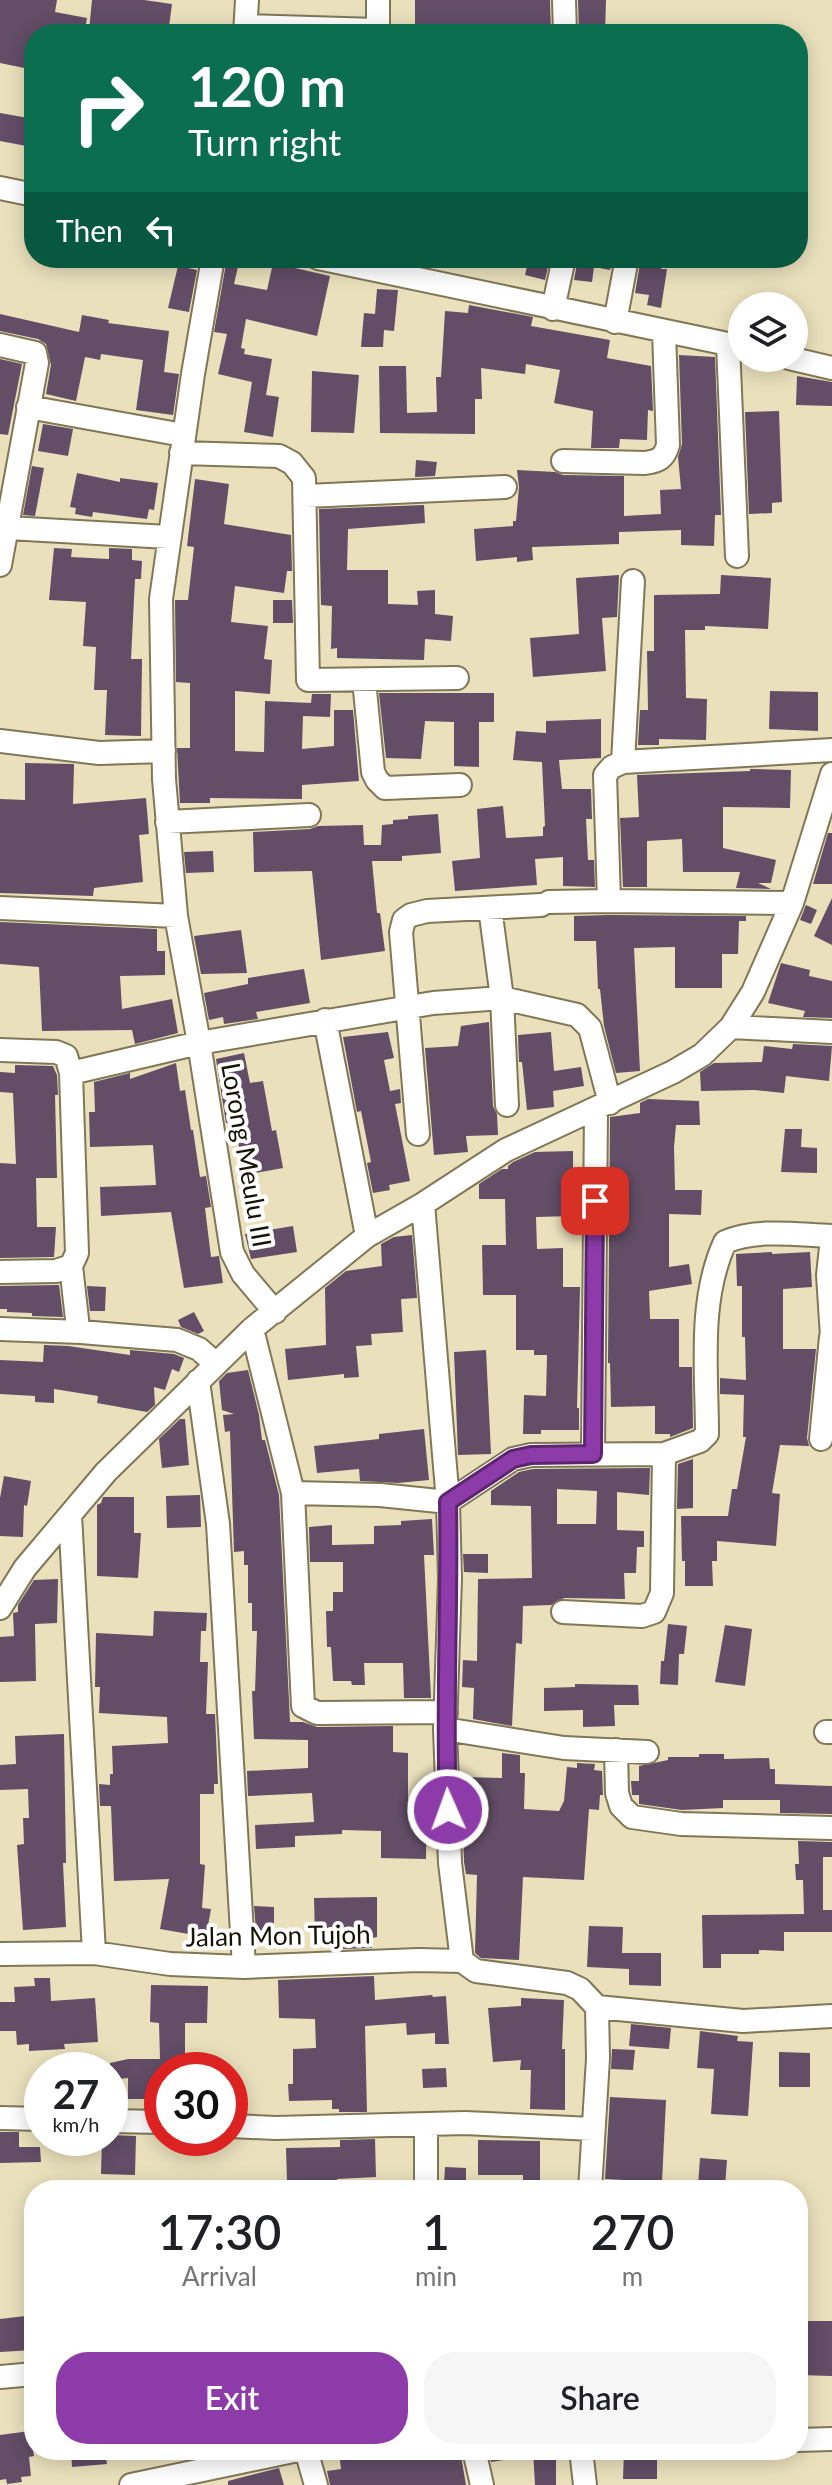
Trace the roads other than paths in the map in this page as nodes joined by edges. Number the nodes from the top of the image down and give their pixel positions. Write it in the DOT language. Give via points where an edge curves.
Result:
graph roads {
  1 [pos="247,0"];
  2 [pos="378,0"];
  3 [pos="564,0"];
  4 [pos="245,24"];
  5 [pos="377,24"];
  6 [pos="565,24"];
  7 [pos="0,188"];
  8 [pos="24,193"];
  9 [pos="211,268"];
  10 [pos="364,268"];
  11 [pos="562,268"];
  12 [pos="625,268"];
  13 [pos="553,309"];
  14 [pos="615,322"];
  15 [pos="664,332"];
  16 [pos="728,344"];
  17 [pos="0,345"];
  18 [pos="808,362"];
  19 [pos="832,368"];
  20 [pos="735,372"];
  21 [pos="28,407"];
  22 [pos="182,444"];
  23 [pos="563,461"];
  24 [pos="505,487"];
  25 [pos="306,496"];
  26 [pos="8,528"];
  27 [pos="168,537"];
  28 [pos="737,556"];
  29 [pos="0,565"];
  30 [pos="633,581"];
  31 [pos="457,678"];
  32 [pos="364,680"];
  33 [pos="0,741"];
  34 [pos="832,750"];
  35 [pos="164,751"];
  36 [pos="623,762"];
  37 [pos="832,774"];
  38 [pos="460,785"];
  39 [pos="826,811"];
  40 [pos="309,815"];
  41 [pos="167,822"];
  42 [pos="609,901"];
  43 [pos="792,903"];
  44 [pos="0,908"];
  45 [pos="490,908"];
  46 [pos="176,916"];
  47 [pos="502,998"];
  48 [pos="409,1007"];
  49 [pos="325,1020"];
  50 [pos="731,1027"];
  51 [pos="832,1032"];
  52 [pos="199,1043"];
  53 [pos="0,1050"];
  54 [pos="71,1073"];
  55 [pos="507,1105"];
  56 [pos="603,1107"];
  57 [pos="418,1134"];
  58 [pos="423,1204"];
  59 [pos="367,1236"];
  60 [pos="832,1237"];
  61 [pos="71,1266"];
  62 [pos="0,1272"];
  63 [pos="275,1312"];
  64 [pos="0,1329"];
  65 [pos="252,1329"];
  66 [pos="81,1332"];
  67 [pos="832,1337"];
  68 [pos="216,1364"];
  69 [pos="198,1381"];
  70 [pos="821,1439"];
  71 [pos="593,1454"];
  72 [pos="664,1454"];
  73 [pos="293,1493"];
  74 [pos="448,1502"];
  75 [pos="70,1515"];
  76 [pos="0,1608"];
  77 [pos="563,1612"];
  78 [pos="445,1720"];
  79 [pos="616,1750"];
  80 [pos="647,1752"];
  81 [pos="832,1828"];
  82 [pos="94,1953"];
  83 [pos="0,1954"];
  84 [pos="462,1961"];
  85 [pos="244,1967"];
  86 [pos="597,2007"];
  87 [pos="832,2016"];
  88 [pos="0,2118"];
  89 [pos="24,2119"];
  90 [pos="426,2126"];
  91 [pos="248,2127"];
  92 [pos="592,2129"];
  93 [pos="426,2180"];
  94 [pos="590,2180"];
  95 [pos="24,2375"];
  96 [pos="0,2377"];
  97 [pos="832,2439"];
  98 [pos="808,2440"];
  99 [pos="190,2460"];
  100 [pos="252,2460"];
  101 [pos="309,2460"];
  102 [pos="476,2460"];
  103 [pos="582,2460"];
  104 [pos="193,2473"];
  105 [pos="131,2485"];
  106 [pos="316,2485"];
  107 [pos="482,2485"];
  108 [pos="585,2485"];
  1 -- 4 [label="street"];
  2 -- 5 [label="street"];
  3 -- 6 [label="street"];
  7 -- 8 [label="street"];
  9 -- 22 [label="street, Lorong Meulu III"];
  10 -- 13 [label="street"];
  11 -- 13 [label="street"];
  12 -- 14 [label="street"];
  13 -- 14 [label="street"];
  14 -- 15 [label="street"];
  15 -- 16 [label="street"];
  15 -- 23 [label="street" via="665,454 645,463"];
  17 -- 21 [label="street" via="35,353"];
  18 -- 19 [label="street"];
  20 -- 28 [label="street"];
  21 -- 22 [label="street"];
  21 -- 26 [label="street"];
  22 -- 25 [label="street" via="279,456 301,473"];
  22 -- 27 [label="street, Lorong Meulu III"];
  24 -- 25 [label="street"];
  25 -- 32 [label="street" via="308,680"];
  26 -- 27 [label="street"];
  26 -- 29 [label="street"];
  27 -- 35 [label="street, Lorong Meulu III" via="161,599"];
  30 -- 36 [label="street"];
  31 -- 32 [label="street"];
  32 -- 38 [label="street" via="377,780 385,788"];
  33 -- 35 [label="street" via="99,753"];
  34 -- 36 [label="street"];
  35 -- 41 [label="street, Lorong Meulu III"];
  36 -- 42 [label="street" via="605,775"];
  37 -- 39 [label="street"];
  39 -- 43 [label="street"];
  40 -- 41 [label="street"];
  41 -- 46 [label="street, Lorong Meulu III"];
  42 -- 43 [label="street"];
  42 -- 45 [label="street"];
  43 -- 50 [label="street" via="753,992"];
  44 -- 46 [label="street"];
  45 -- 47 [label="street"];
  45 -- 48 [label="street" via="427,911 404,920 401,948"];
  46 -- 52 [label="street, Lorong Meulu III"];
  47 -- 48 [label="street"];
  47 -- 55 [label="street"];
  47 -- 56 [label="street" via="585,1020"];
  48 -- 49 [label="street"];
  48 -- 57 [label="street"];
  49 -- 52 [label="street"];
  49 -- 59 [label="street"];
  50 -- 51 [label="street"];
  50 -- 56 [label="street" via="702,1055"];
  52 -- 54 [label="street"];
  52 -- 63 [label="street, Lorong Meulu III" via="232,1252"];
  53 -- 54 [label="street" via="63,1054"];
  54 -- 61 [label="street" via="77,1253"];
  56 -- 58 [label="street" via="506,1150"];
  56 -- 71 [label="street"];
  58 -- 59 [label="street"];
  58 -- 74 [label="street"];
  59 -- 63 [label="street"];
  60 -- 67 [label="street"];
  60 -- 72 [label="street" via="761,1235 725,1242 707,1309 707,1434"];
  61 -- 62 [label="street"];
  61 -- 66 [label="street"];
  63 -- 65 [label="street"];
  64 -- 66 [label="street"];
  65 -- 68 [label="street"];
  65 -- 73 [label="street"];
  66 -- 68 [label="street" via="177,1340"];
  67 -- 70 [label="street"];
  68 -- 69 [label="street"];
  69 -- 75 [label="street"];
  69 -- 85 [label="street" via="218,1524"];
  71 -- 72 [label="street"];
  71 -- 74 [label="street" via="513,1459"];
  72 -- 77 [label="street" via="659,1605 642,1616"];
  73 -- 74 [label="street"];
  73 -- 78 [label="street" via="303,1706 317,1713"];
  74 -- 78 [label="street"];
  75 -- 76 [label="street" via="25,1568"];
  75 -- 82 [label="street"];
  78 -- 79 [label="street" via="564,1748"];
  78 -- 84 [label="street" via="450,1863"];
  79 -- 80 [label="street"];
  79 -- 81 [label="street" via="617,1793 632,1817 681,1824"];
  82 -- 83 [label="street, Jalan Mon Tujoh"];
  82 -- 85 [label="street, Jalan Mon Tujoh"];
  84 -- 85 [label="street, Jalan Mon Tujoh"];
  84 -- 86 [label="street, Jalan Mon Tujoh" via="476,1971 567,1983"];
  86 -- 87 [label="street" via="743,2021"];
  86 -- 92 [label="street"];
  88 -- 89 [label="street"];
  90 -- 91 [label="street"];
  90 -- 92 [label="street"];
  90 -- 93 [label="street"];
  92 -- 94 [label="street"];
  95 -- 96 [label="street"];
  97 -- 98 [label="street"];
  99 -- 104 [label="street"];
  100 -- 104 [label="street"];
  101 -- 106 [label="street"];
  102 -- 107 [label="street"];
  103 -- 108 [label="street"];
  104 -- 105 [label="street"];
}
